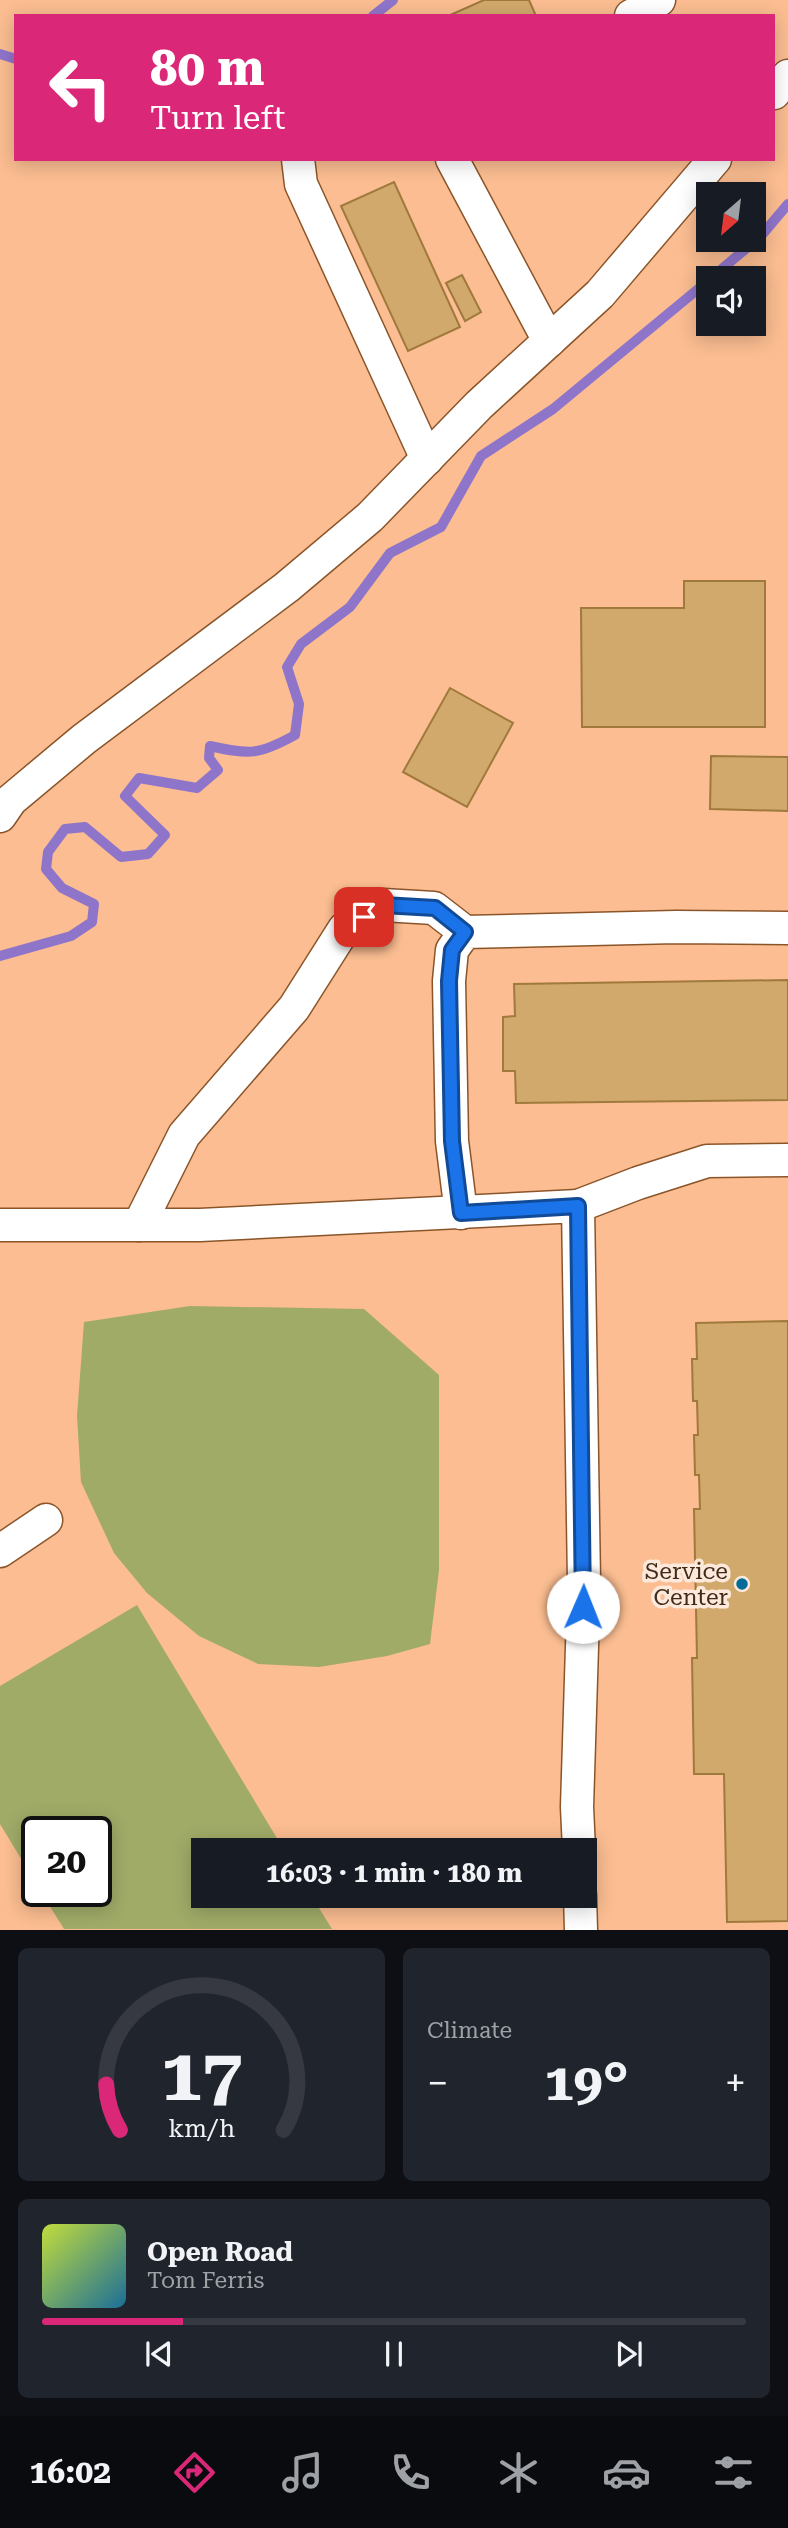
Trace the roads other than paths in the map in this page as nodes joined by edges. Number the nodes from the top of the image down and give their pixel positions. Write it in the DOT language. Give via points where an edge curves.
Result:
graph roads {
  1 [pos="659,0"];
  2 [pos="634,14"];
  3 [pos="788,76"];
  4 [pos="775,92"];
  5 [pos="298,161"];
  6 [pos="453,161"];
  7 [pos="713,161"];
  8 [pos="549,341"];
  9 [pos="427,459"];
  10 [pos="0,817"];
  11 [pos="788,928"];
  12 [pos="465,932"];
  13 [pos="788,1160"];
  14 [pos="578,1206"];
  15 [pos="461,1213"];
  16 [pos="0,1225"];
  17 [pos="139,1225"];
  18 [pos="46,1520"];
  19 [pos="0,1551"];
  20 [pos="578,1838"];
  21 [pos="580,1908"];
  22 [pos="581,1930"];
  1 -- 2 [label="lane"];
  3 -- 4 [label="lane"];
  5 -- 9 [label="lane" via="301,184"];
  6 -- 8 [label="lane"];
  7 -- 8 [label="lane" via="600,294"];
  8 -- 9 [label="lane"];
  9 -- 10 [label="lane" via="370,517 298,579 84,739 11,800"];
  11 -- 12 [label="lane"];
  12 -- 15 [label="lane" via="452,950 449,981 452,1141"];
  12 -- 17 [label="lane" via="435,908 383,905 344,929 293,1008 184,1135"];
  13 -- 14 [label="lane" via="707,1161"];
  14 -- 15 [label="lane"];
  14 -- 20 [label="lane" via="584,1581"];
  15 -- 17 [label="lane"];
  16 -- 17 [label="lane"];
  18 -- 19 [label="lane"];
  21 -- 22 [label="lane"];
}
